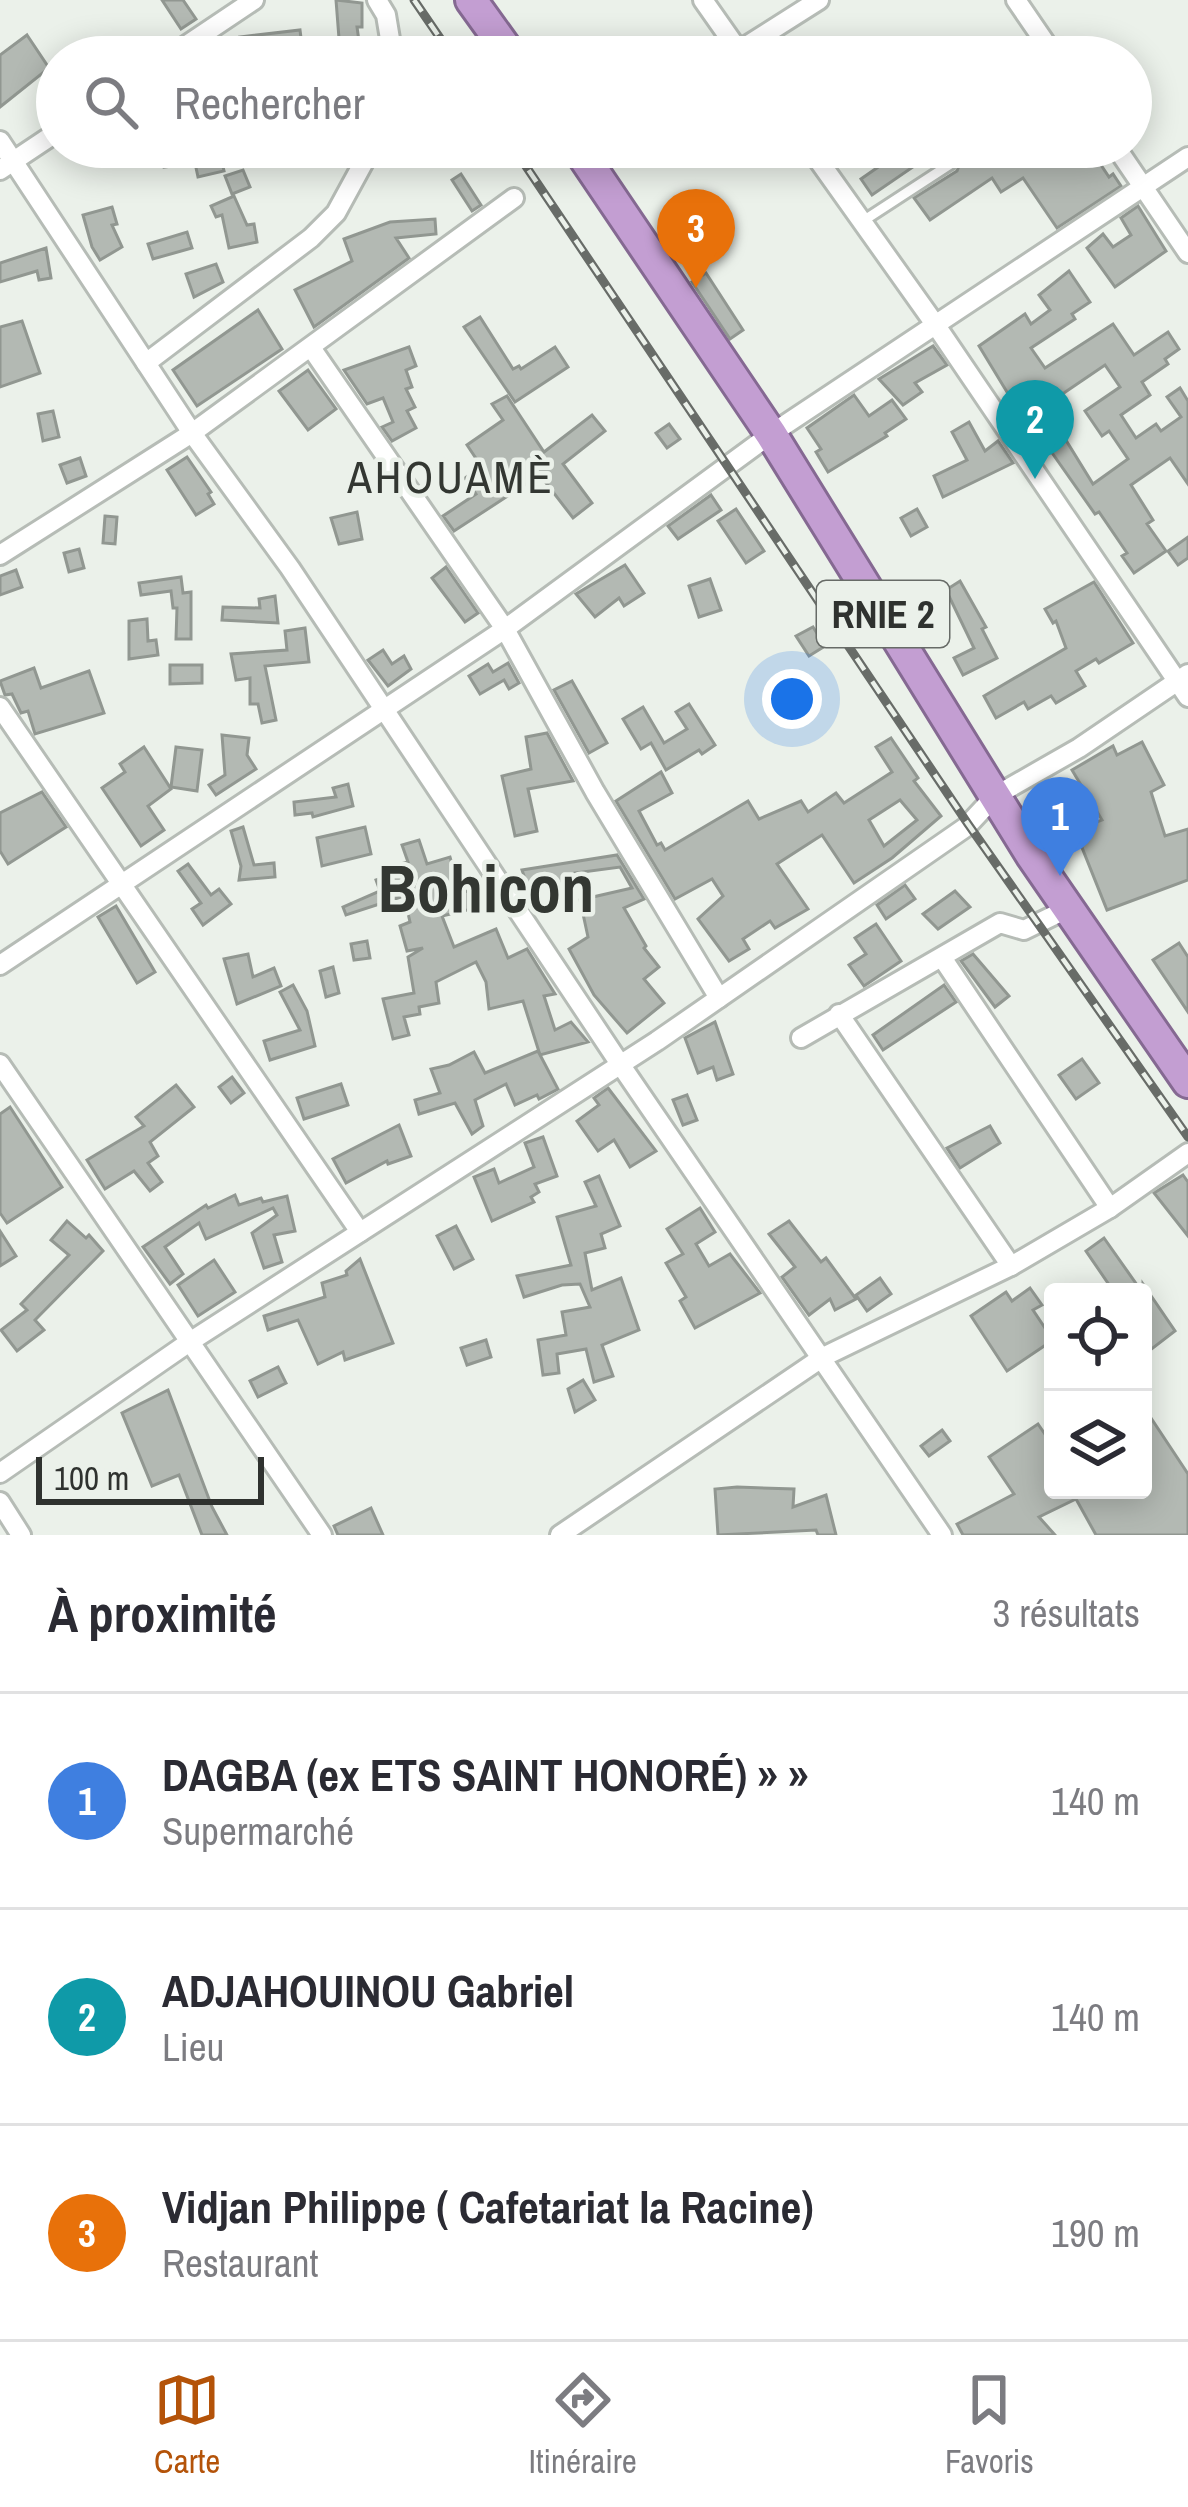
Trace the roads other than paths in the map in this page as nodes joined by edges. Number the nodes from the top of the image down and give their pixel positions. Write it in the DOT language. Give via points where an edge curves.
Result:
graph roads {
  1 [pos="254,0"];
  2 [pos="377,0"];
  3 [pos="471,0"];
  4 [pos="703,0"];
  5 [pos="819,0"];
  6 [pos="1016,0"];
  7 [pos="200,36"];
  8 [pos="390,36"];
  9 [pos="497,36"];
  10 [pos="725,36"];
  11 [pos="765,36"];
  12 [pos="1040,36"];
  13 [pos="0,141"];
  14 [pos="36,146"];
  15 [pos="1188,157"];
  16 [pos="7,166"];
  17 [pos="361,168"];
  18 [pos="595,168"];
  19 [pos="824,168"];
  20 [pos="944,168"];
  21 [pos="1130,168"];
  22 [pos="1144,189"];
  23 [pos="514,198"];
  24 [pos="862,220"];
  25 [pos="1188,253"];
  26 [pos="937,326"];
  27 [pos="312,349"];
  28 [pos="146,363"];
  29 [pos="191,434"];
  30 [pos="771,434"];
  31 [pos="0,555"];
  32 [pos="505,629"];
  33 [pos="1184,684"];
  34 [pos="0,707"];
  35 [pos="386,709"];
  36 [pos="995,796"];
  37 [pos="123,882"];
  38 [pos="1069,908"];
  39 [pos="943,959"];
  40 [pos="0,965"];
  41 [pos="719,998"];
  42 [pos="839,1013"];
  43 [pos="801,1038"];
  44 [pos="0,1064"];
  45 [pos="620,1064"];
  46 [pos="1188,1082"];
  47 [pos="1188,1153"];
  48 [pos="1110,1208"];
  49 [pos="360,1232"];
  50 [pos="1011,1266"];
  51 [pos="188,1343"];
  52 [pos="823,1357"];
  53 [pos="0,1473"];
  54 [pos="0,1502"];
  55 [pos="21,1535"];
  56 [pos="322,1535"];
  57 [pos="560,1535"];
  58 [pos="942,1535"];
  1 -- 7 [label="street"];
  2 -- 8 [label="street"];
  3 -- 9 [label="highway"];
  4 -- 10 [label="street"];
  5 -- 11 [label="street"];
  6 -- 12 [label="street"];
  13 -- 16 [label="street"];
  14 -- 16 [label="street"];
  15 -- 22 [label="street"];
  16 -- 28 [label="street"];
  17 -- 28 [label="street" via="311,238"];
  18 -- 30 [label="highway, RNIE 2"];
  19 -- 24 [label="street"];
  20 -- 24 [label="lane"];
  21 -- 22 [label="street"];
  22 -- 25 [label="street"];
  22 -- 26 [label="street"];
  23 -- 27 [label="street"];
  24 -- 26 [label="street"];
  26 -- 30 [label="street"];
  26 -- 33 [label="street"];
  27 -- 29 [label="street"];
  27 -- 32 [label="street"];
  28 -- 29 [label="street"];
  29 -- 31 [label="street"];
  29 -- 35 [label="street"];
  30 -- 32 [label="street"];
  30 -- 36 [label="highway, RNIE 2"];
  32 -- 35 [label="street"];
  32 -- 41 [label="street"];
  33 -- 36 [label="street"];
  34 -- 37 [label="street"];
  35 -- 37 [label="street"];
  35 -- 45 [label="street"];
  36 -- 38 [label="highway, RNIE 2"];
  36 -- 41 [label="street" via="966,826"];
  37 -- 40 [label="street"];
  37 -- 49 [label="street"];
  38 -- 39 [label="street" via="1024,930 1000,923"];
  38 -- 46 [label="highway, RNIE 2"];
  39 -- 42 [label="street"];
  39 -- 48 [label="street"];
  41 -- 45 [label="street"];
  42 -- 43 [label="street"];
  42 -- 50 [label="street"];
  44 -- 51 [label="street"];
  45 -- 49 [label="street"];
  45 -- 52 [label="street"];
  47 -- 48 [label="street"];
  48 -- 50 [label="street"];
  49 -- 51 [label="street"];
  50 -- 52 [label="street"];
  51 -- 53 [label="street"];
  51 -- 56 [label="street"];
  52 -- 57 [label="street"];
  52 -- 58 [label="street"];
  54 -- 55 [label="street"];
}
